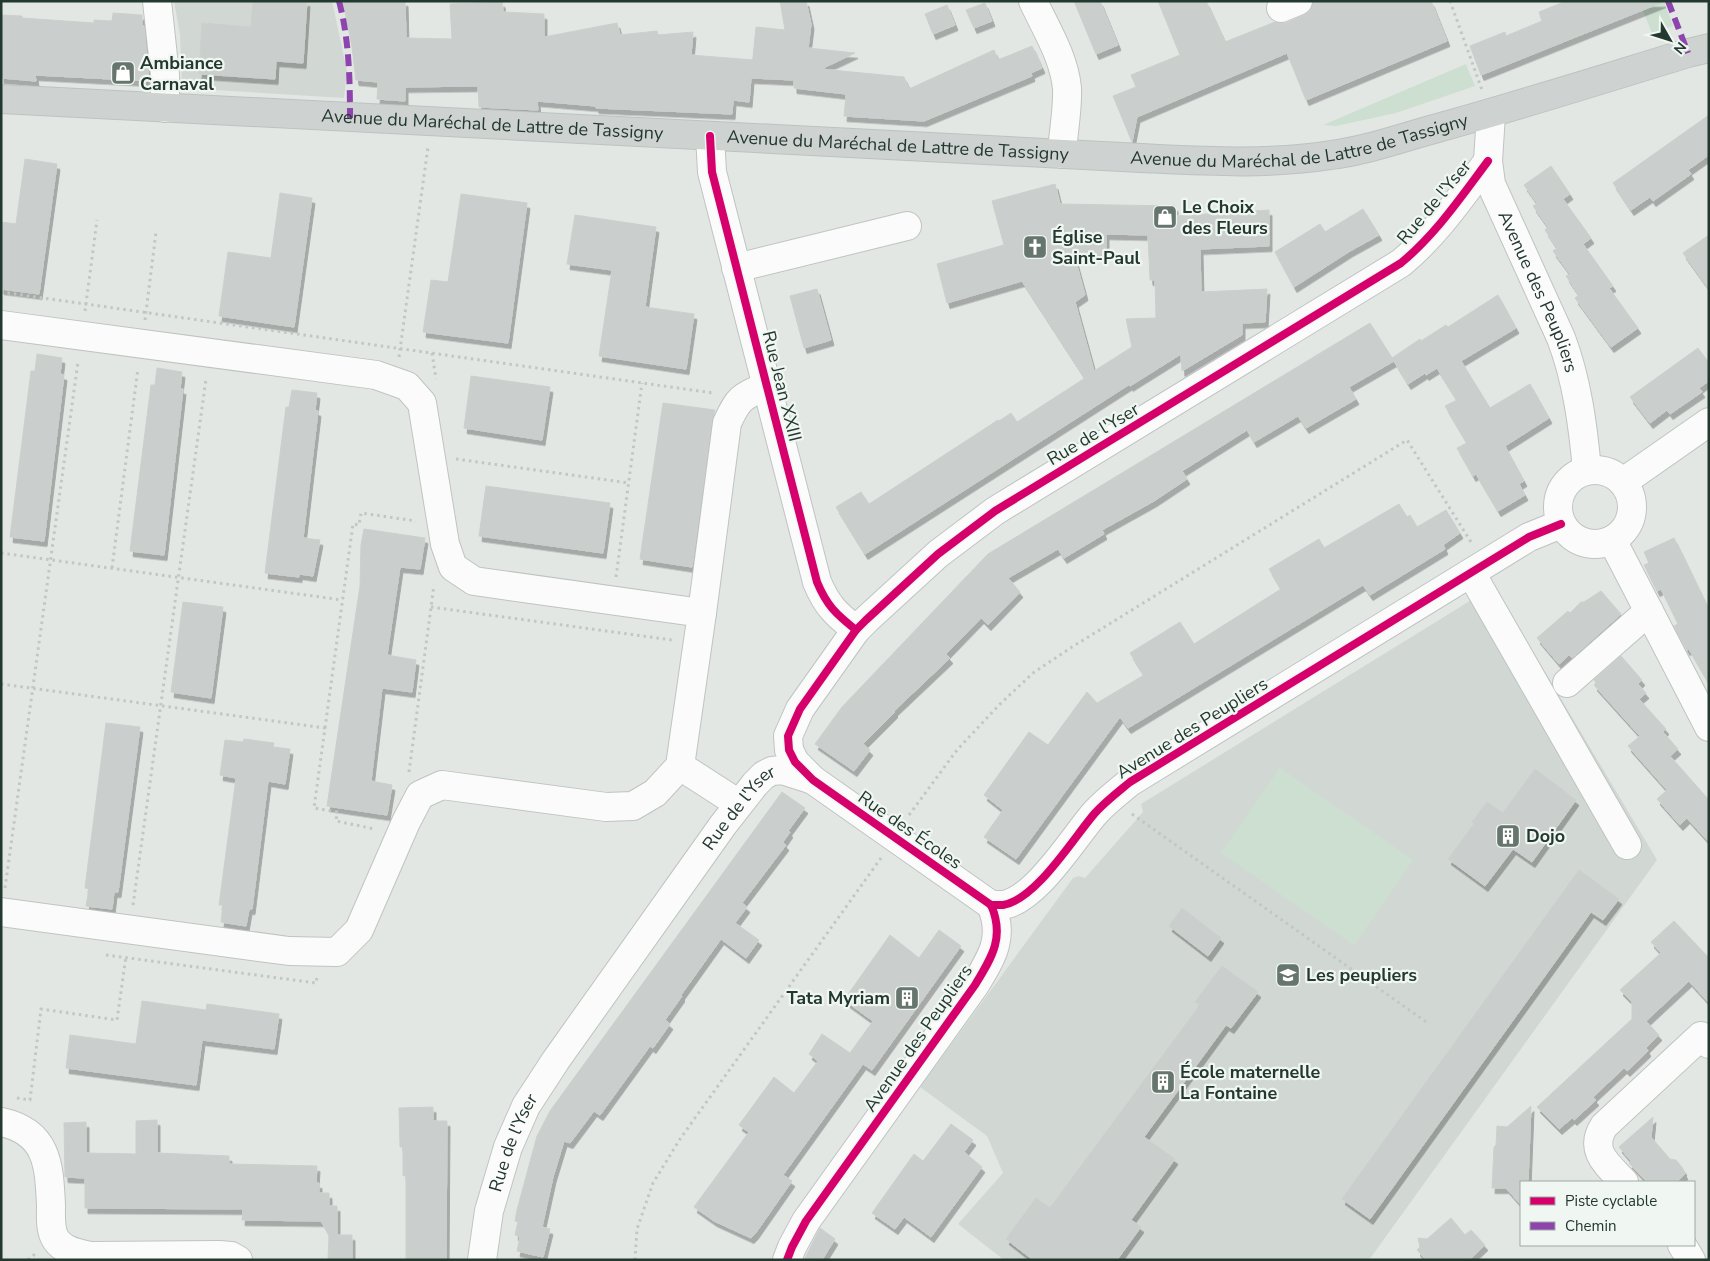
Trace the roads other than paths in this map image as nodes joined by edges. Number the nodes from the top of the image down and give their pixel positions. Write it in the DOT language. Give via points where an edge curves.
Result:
graph roads {
  1 [pos="157,1"];
  2 [pos="1034,1"];
  3 [pos="1702,48"];
  4 [pos="1,99"];
  5 [pos="165,108"];
  6 [pos="1491,114"];
  7 [pos="710,136"];
  8 [pos="1062,154"];
  9 [pos="1488,161"];
  10 [pos="908,226"];
  11 [pos="736,268"];
  12 [pos="1,325"];
  13 [pos="766,386"];
  14 [pos="1709,422"];
  15 [pos="1587,470"];
  16 [pos="1623,482"];
  17 [pos="1561,524"];
  18 [pos="1612,540"];
  19 [pos="1478,568"];
  20 [pos="1649,611"];
  21 [pos="702,614"];
  22 [pos="856,630"];
  23 [pos="1567,683"];
  24 [pos="1709,727"];
  25 [pos="680,766"];
  26 [pos="813,780"];
  27 [pos="739,804"];
  28 [pos="1626,845"];
  29 [pos="991,905"];
  30 [pos="2,912"];
  31 [pos="1709,1044"];
  32 [pos="6,1110"];
  33 [pos="1623,1181"];
  34 [pos="1683,1246"];
  35 [pos="238,1260"];
  36 [pos="482,1260"];
  37 [pos="788,1260"];
  38 [pos="1691,1260"];
  1 -- 5 [label="street"];
  2 -- 8 [label="street" via="1065,75 1067,90"];
  3 -- 6 [label="main road, Avenue du Maréchal de Lattre de Tassigny"];
  4 -- 5 [label="main road, Avenue du Maréchal de Lattre de Tassigny"];
  5 -- 7 [label="main road, Avenue du Maréchal de Lattre de Tassigny"];
  6 -- 8 [label="main road, Avenue du Maréchal de Lattre de Tassigny" via="1357,151 1303,159 1218,161"];
  6 -- 9 [label="street, Avenue des Peupliers"];
  7 -- 8 [label="main road, Avenue du Maréchal de Lattre de Tassigny"];
  7 -- 11 [label="street, Rue Jean XXIII" via="712,172"];
  9 -- 15 [label="street, Avenue des Peupliers" via="1496,195 1570,361"];
  9 -- 22 [label="street, Rue de l'Yser" via="1438,227 1401,263 995,511 912,576"];
  10 -- 11 [label="street"];
  11 -- 13 [label="street, Rue Jean XXIII"];
  12 -- 21 [label="street" via="376,375 407,386 422,403 445,544 453,567 474,581"];
  13 -- 21 [label="street" via="737,402 727,424"];
  13 -- 22 [label="street, Rue Jean XXIII" via="817,582 833,610"];
  14 -- 16 [label="street"];
  15 -- 16 [label="street" via="1607,471"];
  15 -- 17 [label="street" via="1567,481 1561,490 1558,507"];
  16 -- 18 [label="street" via="1632,503 1631,514 1624,529"];
  17 -- 18 [label="street" via="1566,532 1583,542 1593,544"];
  17 -- 19 [label="street, Avenue des Peupliers" via="1529,537"];
  18 -- 20 [label="street"];
  19 -- 28 [label="street"];
  19 -- 29 [label="street, Avenue des Peupliers" via="1130,782 1095,813 1033,889 1004,905"];
  20 -- 23 [label="street"];
  20 -- 24 [label="street"];
  21 -- 25 [label="street"];
  22 -- 26 [label="street, Rue de l'Yser" via="798,712 788,736 789,750"];
  25 -- 27 [label="street"];
  25 -- 30 [label="street" via="655,793 633,806 606,807 442,785 420,795 358,930 336,952 289,951"];
  26 -- 27 [label="street, Rue de l'Yser" via="772,771 755,784"];
  26 -- 29 [label="street, Rue des Écoles"];
  27 -- 36 [label="street, Rue de l'Yser" via="526,1106 495,1188"];
  29 -- 37 [label="street, Avenue des Peupliers" via="998,934 986,968 806,1221"];
  31 -- 33 [label="street" via="1701,1036 1600,1132 1599,1154"];
  32 -- 35 [label="street" via="9,1124 34,1136 41,1147 50,1179 54,1237 64,1247 90,1256 219,1255"];
  34 -- 38 [label="street"];
}
